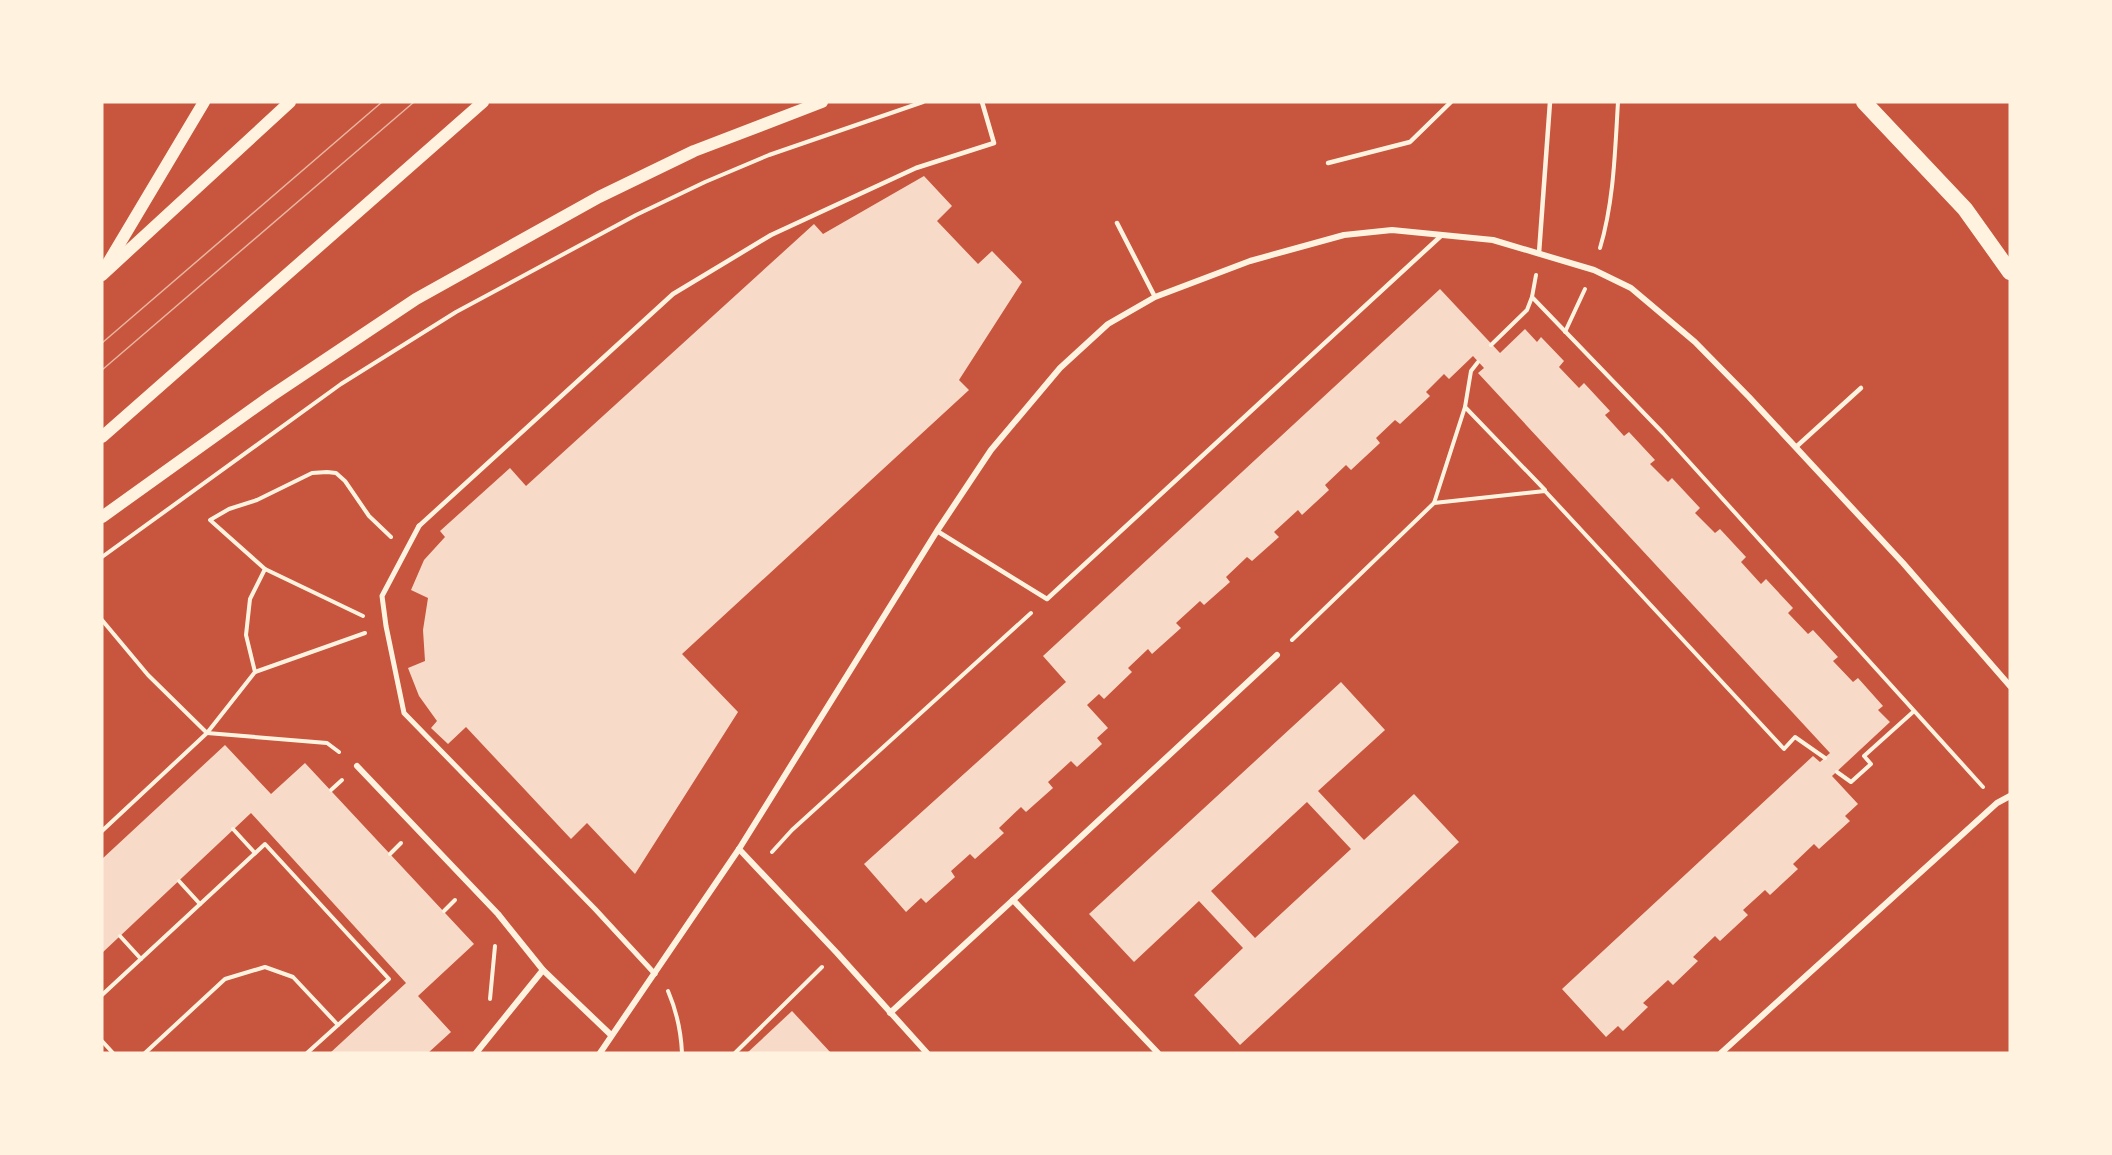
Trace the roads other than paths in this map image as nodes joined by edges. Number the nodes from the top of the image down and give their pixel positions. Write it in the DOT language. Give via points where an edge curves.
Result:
graph roads {
  1 [pos="204,102"];
  2 [pos="290,102"];
  3 [pos="483,102"];
  4 [pos="822,102"];
  5 [pos="982,102"];
  6 [pos="1450,102"];
  7 [pos="1550,102"];
  8 [pos="1864,102"];
  9 [pos="1328,163"];
  10 [pos="1117,223"];
  11 [pos="1444,234"];
  12 [pos="1539,253"];
  13 [pos="2010,272"];
  14 [pos="102,274"];
  15 [pos="1155,297"];
  16 [pos="1861,388"];
  17 [pos="102,437"];
  18 [pos="1796,447"];
  19 [pos="102,517"];
  20 [pos="419,526"];
  21 [pos="937,531"];
  22 [pos="1276,655"];
  23 [pos="2010,686"];
  24 [pos="357,766"];
  25 [pos="2010,796"];
  26 [pos="739,849"];
  27 [pos="1013,900"];
  28 [pos="543,970"];
  29 [pos="655,974"];
  30 [pos="890,1013"];
  31 [pos="611,1035"];
  32 [pos="476,1053"];
  33 [pos="600,1053"];
  34 [pos="927,1053"];
  35 [pos="1158,1053"];
  36 [pos="1721,1053"];
  1 -- 14 [label="main road"];
  2 -- 14 [label="main road"];
  3 -- 17 [label="main road"];
  4 -- 19 [label="main road" via="694,150 599,197 416,299 271,396"];
  5 -- 20 [label="lane" via="994,143 916,168 771,235 673,294"];
  6 -- 9 [label="lane" via="1410,142"];
  7 -- 12 [label="lane"];
  8 -- 13 [label="highway" via="1965,209"];
  10 -- 15 [label="lane"];
  11 -- 12 [label="street" via="1493,240"];
  11 -- 15 [label="street" via="1392,230 1344,235 1250,261"];
  11 -- 21 [label="lane" via="1047,599"];
  12 -- 18 [label="street" via="1594,270 1631,288 1695,342"];
  15 -- 21 [label="street" via="1108,324 1060,368 991,450"];
  16 -- 18 [label="lane"];
  18 -- 23 [label="street"];
  20 -- 29 [label="street" via="382,596 404,713"];
  21 -- 26 [label="street"];
  22 -- 27 [label="street"];
  24 -- 28 [label="street" via="498,914"];
  25 -- 36 [label="street" via="1997,803"];
  26 -- 29 [label="street"];
  26 -- 30 [label="street"];
  27 -- 30 [label="street"];
  27 -- 35 [label="street"];
  28 -- 31 [label="street"];
  28 -- 32 [label="street"];
  29 -- 31 [label="street"];
  30 -- 34 [label="street"];
  31 -- 33 [label="street"];
}
